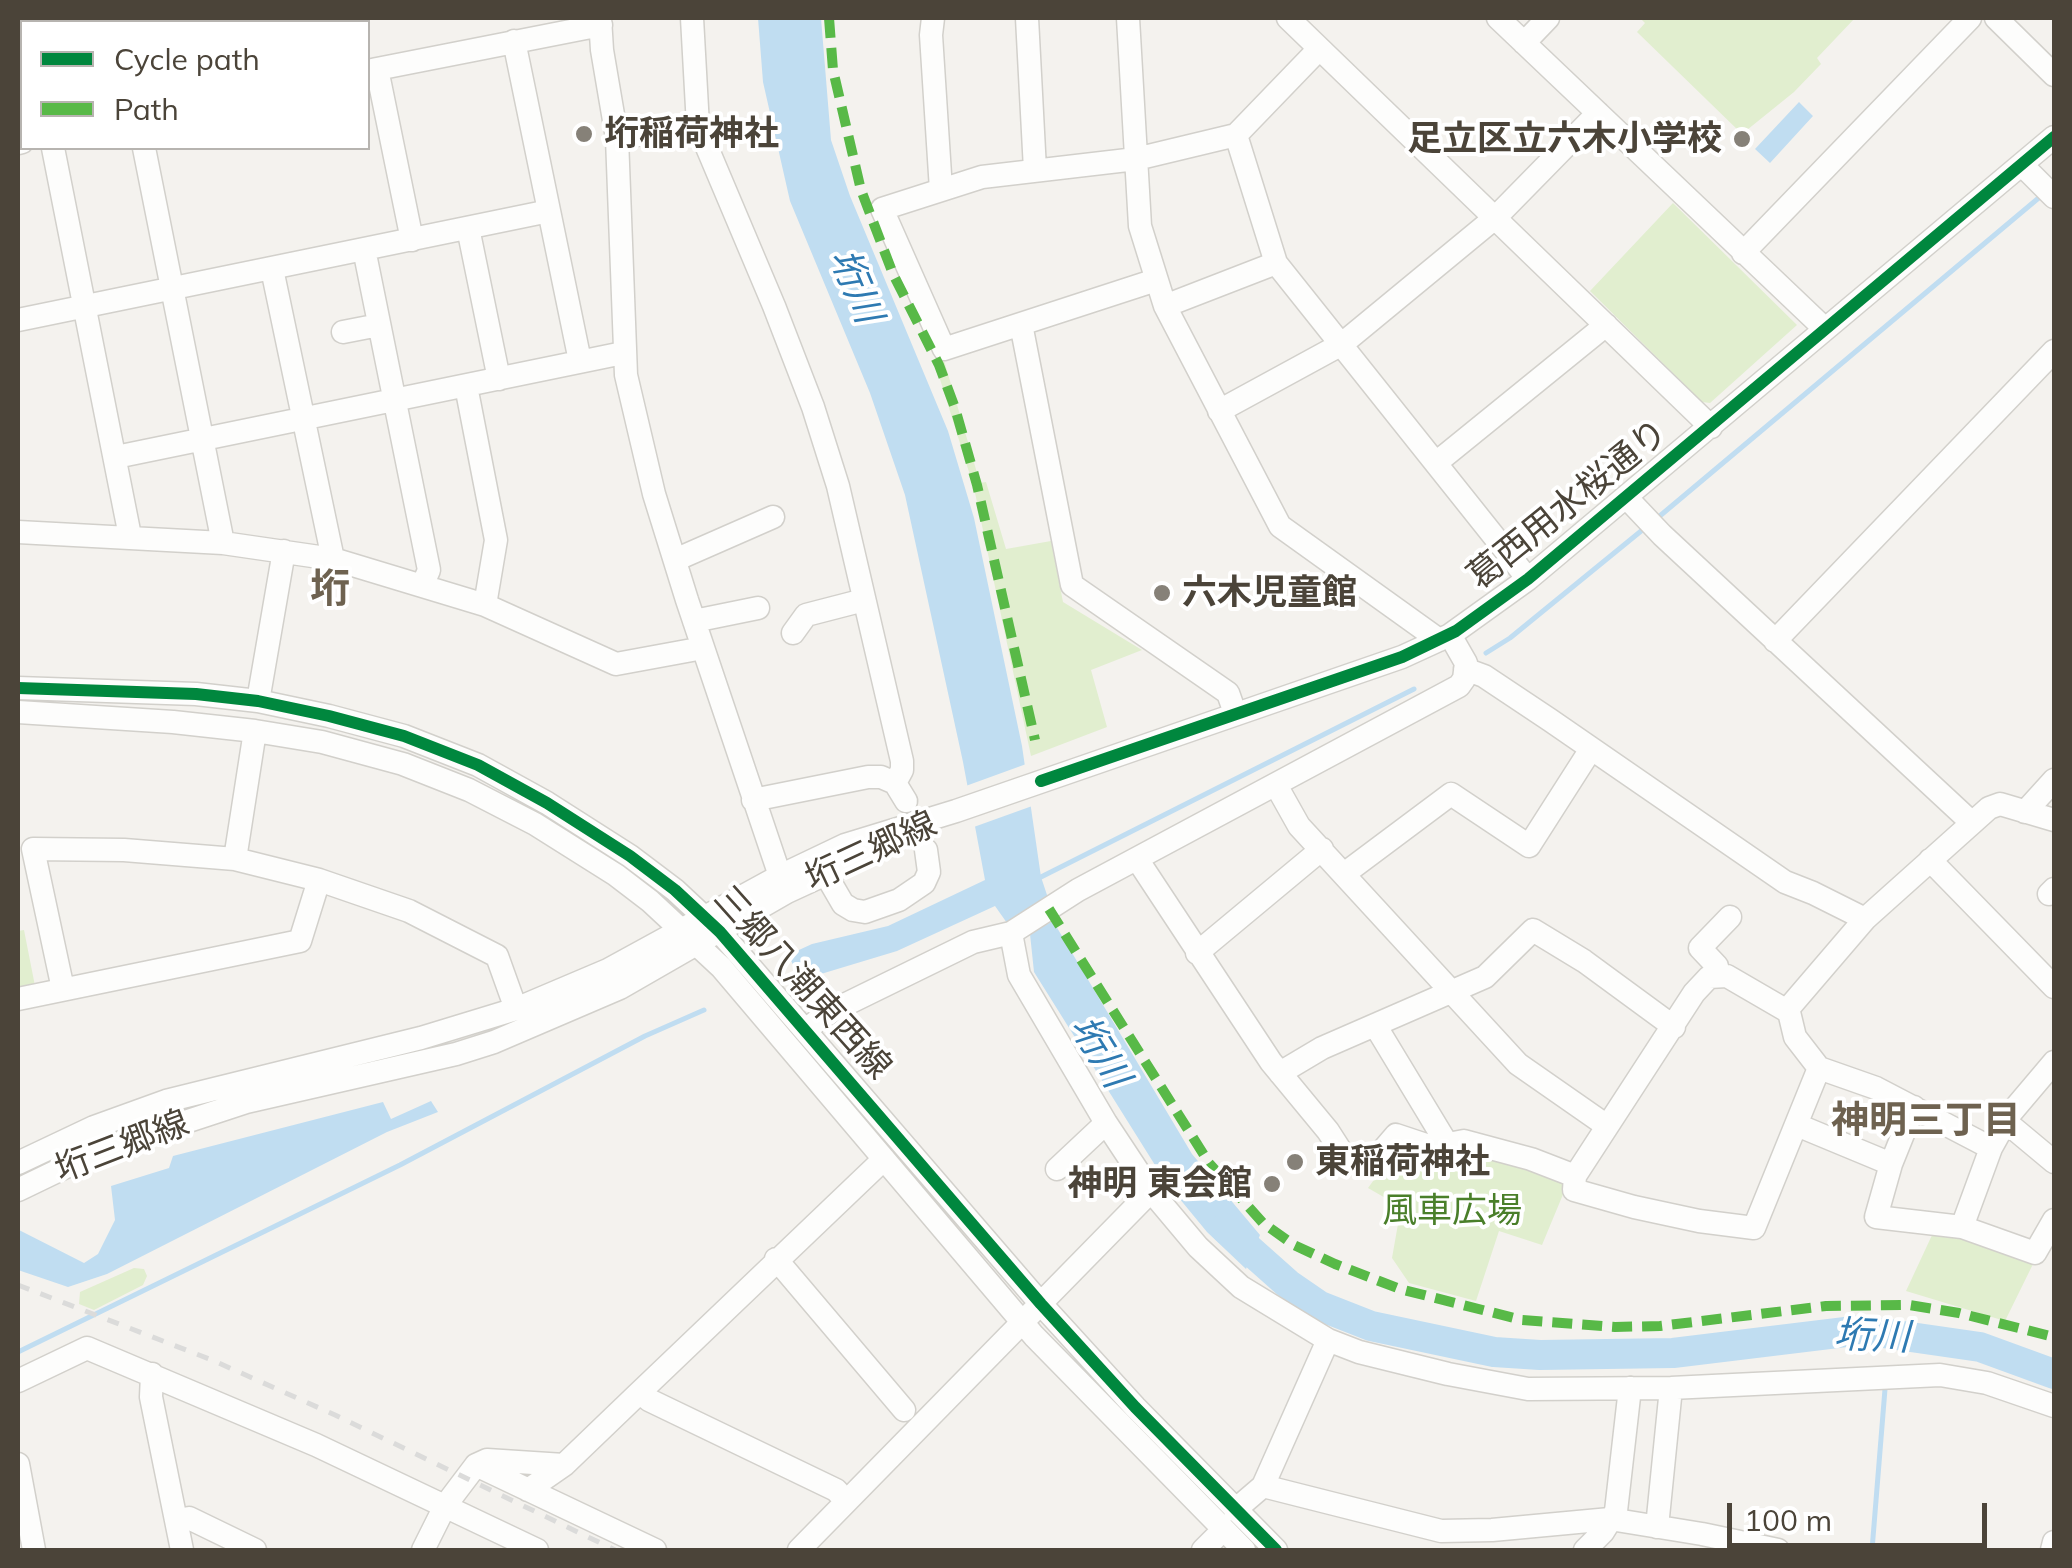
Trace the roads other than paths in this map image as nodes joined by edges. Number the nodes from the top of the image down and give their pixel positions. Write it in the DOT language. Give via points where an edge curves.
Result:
graph roads {
  1 [pos="692,18"];
  2 [pos="933,18"];
  3 [pos="1026,18"];
  4 [pos="1128,18"];
  5 [pos="1288,18"];
  6 [pos="1498,18"];
  7 [pos="1548,18"];
  8 [pos="1970,18"];
  9 [pos="1996,18"];
  10 [pos="601,21"];
  11 [pos="514,41"];
  12 [pos="1524,43"];
  13 [pos="1319,49"];
  14 [pos="372,70"];
  15 [pos="2054,75"];
  16 [pos="1598,113"];
  17 [pos="698,126"];
  18 [pos="1236,136"];
  19 [pos="2054,137"];
  20 [pos="617,138"];
  21 [pos="53,150"];
  22 [pos="144,150"];
  23 [pos="1136,159"];
  24 [pos="1035,170"];
  25 [pos="2029,171"];
  26 [pos="941,190"];
  27 [pos="2054,196"];
  28 [pos="549,212"];
  29 [pos="1496,218"];
  30 [pos="468,228"];
  31 [pos="412,240"];
  32 [pos="364,249"];
  33 [pos="1743,253"];
  34 [pos="1276,263"];
  35 [pos="272,269"];
  36 [pos="1156,280"];
  37 [pos="172,288"];
  38 [pos="1165,306"];
  39 [pos="84,307"];
  40 [pos="18,320"];
  41 [pos="1021,324"];
  42 [pos="380,325"];
  43 [pos="1606,325"];
  44 [pos="1824,329"];
  45 [pos="343,332"];
  46 [pos="1342,344"];
  47 [pos="2054,351"];
  48 [pos="623,353"];
  49 [pos="580,361"];
  50 [pos="498,379"];
  51 [pos="466,386"];
  52 [pos="395,400"];
  53 [pos="1220,411"];
  54 [pos="303,420"];
  55 [pos="1711,427"];
  56 [pos="201,438"];
  57 [pos="116,457"];
  58 [pos="1436,463"];
  59 [pos="1626,498"];
  60 [pos="773,517"];
  61 [pos="18,532"];
  62 [pos="130,536"];
  63 [pos="222,543"];
  64 [pos="284,551"];
  65 [pos="333,559"];
  66 [pos="675,560"];
  67 [pos="1528,579"];
  68 [pos="424,584"];
  69 [pos="864,600"];
  70 [pos="485,605"];
  71 [pos="758,608"];
  72 [pos="694,621"];
  73 [pos="793,633"];
  74 [pos="1444,638"];
  75 [pos="1775,641"];
  76 [pos="703,648"];
  77 [pos="1472,669"];
  78 [pos="18,688"];
  79 [pos="258,701"];
  80 [pos="18,712"];
  81 [pos="1235,713"];
  82 [pos="255,731"];
  83 [pos="1591,749"];
  84 [pos="2054,780"];
  85 [pos="1276,785"];
  86 [pos="753,800"];
  87 [pos="956,811"];
  88 [pos="2025,812"];
  89 [pos="2054,820"];
  90 [pos="1971,822"];
  91 [pos="1322,849"];
  92 [pos="926,850"];
  93 [pos="235,859"];
  94 [pos="1137,859"];
  95 [pos="1930,860"];
  96 [pos="825,873"];
  97 [pos="1344,874"];
  98 [pos="780,876"];
  99 [pos="320,880"];
  100 [pos="1730,917"];
  101 [pos="1865,919"];
  102 [pos="713,924"];
  103 [pos="1011,932"];
  104 [pos="691,937"];
  105 [pos="1197,953"];
  106 [pos="1718,976"];
  107 [pos="2054,986"];
  108 [pos="63,990"];
  109 [pos="1453,991"];
  110 [pos="18,999"];
  111 [pos="516,1010"];
  112 [pos="1787,1010"];
  113 [pos="1374,1025"];
  114 [pos="1674,1027"];
  115 [pos="807,1029"];
  116 [pos="2054,1062"];
  117 [pos="1819,1068"];
  118 [pos="1280,1073"];
  119 [pos="1914,1107"];
  120 [pos="2006,1122"];
  121 [pos="1106,1123"];
  122 [pos="1606,1126"];
  123 [pos="1797,1126"];
  124 [pos="1446,1144"];
  125 [pos="1991,1148"];
  126 [pos="884,1160"];
  127 [pos="2054,1162"];
  128 [pos="18,1163"];
  129 [pos="1891,1164"];
  130 [pos="1057,1168"];
  131 [pos="1574,1176"];
  132 [pos="18,1190"];
  133 [pos="1150,1190"];
  134 [pos="2054,1220"];
  135 [pos="1962,1227"];
  136 [pos="776,1260"];
  137 [pos="1041,1304"];
  138 [pos="1023,1322"];
  139 [pos="1328,1340"];
  140 [pos="152,1374"];
  141 [pos="18,1381"];
  142 [pos="1630,1388"];
  143 [pos="1671,1388"];
  144 [pos="640,1392"];
  145 [pos="2054,1406"];
  146 [pos="904,1410"];
  147 [pos="18,1464"];
  148 [pos="564,1464"];
  149 [pos="476,1465"];
  150 [pos="1263,1486"];
  151 [pos="528,1490"];
  152 [pos="846,1501"];
  153 [pos="445,1506"];
  154 [pos="1235,1510"];
  155 [pos="1610,1519"];
  156 [pos="177,1520"];
  157 [pos="1658,1527"];
  158 [pos="1223,1530"];
  159 [pos="1699,1542"];
  160 [pos="2054,1542"];
  161 [pos="30,1550"];
  162 [pos="182,1550"];
  163 [pos="256,1550"];
  164 [pos="423,1550"];
  165 [pos="537,1550"];
  166 [pos="655,1550"];
  167 [pos="799,1550"];
  168 [pos="1203,1550"];
  169 [pos="1244,1550"];
  170 [pos="1276,1550"];
  171 [pos="1585,1550"];
  172 [pos="1778,1550"];
  173 [pos="2052,1550"];
  1 -- 17 [label="street"];
  2 -- 26 [label="street"];
  3 -- 24 [label="street"];
  4 -- 23 [label="street"];
  5 -- 13 [label="street"];
  6 -- 12 [label="street"];
  7 -- 12 [label="street"];
  8 -- 33 [label="street"];
  9 -- 15 [label="street"];
  10 -- 11 [label="street"];
  10 -- 20 [label="street"];
  11 -- 14 [label="street"];
  11 -- 28 [label="street"];
  12 -- 16 [label="street"];
  13 -- 18 [label="street"];
  13 -- 29 [label="street"];
  14 -- 31 [label="street"];
  16 -- 29 [label="street"];
  16 -- 33 [label="street"];
  17 -- 20 [label="street"];
  17 -- 69 [label="street" via="812,408"];
  18 -- 23 [label="street"];
  18 -- 34 [label="street"];
  19 -- 25 [label="street, 葛西用水桜通り"];
  20 -- 48 [label="street"];
  21 -- 39 [label="street"];
  22 -- 37 [label="street"];
  23 -- 24 [label="street"];
  23 -- 36 [label="street" via="1140,226"];
  24 -- 26 [label="street"];
  25 -- 27 [label="street"];
  25 -- 44 [label="street, 葛西用水桜通り"];
  26 -- 41 [label="street" via="882,209 944,349"];
  28 -- 30 [label="street"];
  28 -- 49 [label="street"];
  29 -- 43 [label="street"];
  29 -- 46 [label="street"];
  30 -- 31 [label="street"];
  30 -- 50 [label="street"];
  31 -- 32 [label="street"];
  32 -- 35 [label="street"];
  32 -- 42 [label="street"];
  33 -- 44 [label="street"];
  34 -- 38 [label="street"];
  34 -- 46 [label="street"];
  35 -- 37 [label="street"];
  35 -- 54 [label="street"];
  36 -- 38 [label="street"];
  36 -- 41 [label="street"];
  37 -- 39 [label="street"];
  37 -- 56 [label="street"];
  38 -- 53 [label="street"];
  39 -- 40 [label="street"];
  39 -- 57 [label="street"];
  41 -- 81 [label="street" via="1072,585 1228,693"];
  42 -- 45 [label="street"];
  42 -- 52 [label="street"];
  43 -- 55 [label="street"];
  43 -- 58 [label="street"];
  44 -- 55 [label="street, 葛西用水桜通り"];
  46 -- 53 [label="street"];
  46 -- 58 [label="street"];
  47 -- 75 [label="street"];
  48 -- 49 [label="street"];
  48 -- 66 [label="street"];
  49 -- 50 [label="street"];
  50 -- 51 [label="street"];
  51 -- 52 [label="street"];
  51 -- 70 [label="street" via="496,540"];
  52 -- 54 [label="street"];
  52 -- 68 [label="street" via="428,570"];
  53 -- 74 [label="street" via="1280,526"];
  54 -- 56 [label="street"];
  54 -- 65 [label="street"];
  55 -- 59 [label="street, 葛西用水桜通り"];
  56 -- 57 [label="street"];
  56 -- 63 [label="street"];
  57 -- 62 [label="street"];
  58 -- 67 [label="street"];
  59 -- 67 [label="street, 葛西用水桜通り"];
  59 -- 75 [label="street"];
  60 -- 66 [label="street"];
  61 -- 62 [label="street"];
  62 -- 63 [label="street"];
  63 -- 64 [label="street"];
  64 -- 65 [label="street"];
  64 -- 79 [label="street"];
  65 -- 68 [label="street"];
  66 -- 72 [label="street"];
  67 -- 74 [label="street, 葛西用水桜通り"];
  68 -- 70 [label="street"];
  69 -- 73 [label="street" via="806,615"];
  69 -- 86 [label="street" via="902,761 901,792 881,777 868,777"];
  70 -- 76 [label="street" via="616,664"];
  71 -- 72 [label="street"];
  72 -- 76 [label="street"];
  74 -- 77 [label="street"];
  74 -- 81 [label="street, 葛西用水桜通り"];
  75 -- 90 [label="street"];
  76 -- 86 [label="street"];
  77 -- 83 [label="street"];
  77 -- 85 [label="street" via="1459,686"];
  78 -- 79 [label="street, 三郷八潮東西線"];
  79 -- 102 [label="street, 三郷八潮東西線" via="404,736 478,765 630,856"];
  80 -- 82 [label="street, 三郷八潮東西線"];
  81 -- 87 [label="street, 葛西用水桜通り"];
  82 -- 93 [label="street"];
  82 -- 104 [label="street, 三郷八潮東西線" via="403,764 469,790 616,875"];
  83 -- 97 [label="street" via="1529,846 1451,794"];
  83 -- 101 [label="street" via="1785,882"];
  84 -- 88 [label="street"];
  85 -- 91 [label="street" via="1299,826"];
  85 -- 94 [label="street"];
  86 -- 98 [label="street"];
  87 -- 96 [label="street, 垳三郷線"];
  87 -- 98 [label="street, 垳三郷線" via="845,844"];
  88 -- 89 [label="street"];
  88 -- 90 [label="street" via="2000,804"];
  90 -- 95 [label="street"];
  91 -- 97 [label="street"];
  91 -- 105 [label="street"];
  92 -- 96 [label="street" via="924,883 866,912 843,904"];
  93 -- 99 [label="street"];
  93 -- 108 [label="street" via="34,849"];
  94 -- 103 [label="street"];
  94 -- 105 [label="street"];
  95 -- 101 [label="street"];
  95 -- 107 [label="street"];
  96 -- 102 [label="street, 垳三郷線"];
  97 -- 109 [label="street"];
  98 -- 102 [label="street, 垳三郷線"];
  99 -- 108 [label="street" via="300,941"];
  99 -- 111 [label="street" via="409,911 496,956"];
  100 -- 106 [label="street" via="1700,948"];
  101 -- 112 [label="street"];
  102 -- 104 [label="street, 垳三郷線"];
  102 -- 115 [label="street, 三郷八潮東西線"];
  103 -- 115 [label="street" via="973,942"];
  103 -- 121 [label="street" via="1019,975"];
  104 -- 111 [label="street, 垳三郷線"];
  104 -- 126 [label="street, 三郷八潮東西線"];
  104 -- 132 [label="street, 垳三郷線" via="620,988 494,1042 246,1102 103,1150"];
  105 -- 118 [label="street"];
  106 -- 112 [label="street"];
  106 -- 114 [label="street" via="1702,985"];
  108 -- 110 [label="street"];
  109 -- 113 [label="street"];
  109 -- 114 [label="street" via="1486,977 1533,930"];
  109 -- 122 [label="street" via="1518,1064"];
  111 -- 128 [label="street, 垳三郷線" via="166,1101"];
  112 -- 117 [label="street" via="1795,1037"];
  113 -- 118 [label="street"];
  113 -- 124 [label="street"];
  114 -- 122 [label="street"];
  115 -- 137 [label="street, 三郷八潮東西線"];
  116 -- 120 [label="street"];
  117 -- 119 [label="street"];
  117 -- 123 [label="street"];
  118 -- 124 [label="street" via="1346,1159 1371,1164 1396,1136 1432,1147"];
  119 -- 125 [label="street"];
  119 -- 129 [label="street"];
  120 -- 125 [label="street"];
  120 -- 127 [label="street"];
  121 -- 130 [label="street"];
  121 -- 133 [label="street"];
  122 -- 131 [label="street"];
  123 -- 129 [label="street"];
  123 -- 131 [label="street" via="1754,1228 1604,1199 1574,1190"];
  124 -- 131 [label="street" via="1464,1141"];
  125 -- 135 [label="street"];
  126 -- 136 [label="street"];
  126 -- 138 [label="street, 三郷八潮東西線"];
  129 -- 135 [label="street" via="1876,1217"];
  133 -- 137 [label="street"];
  133 -- 139 [label="street" via="1241,1287"];
  134 -- 135 [label="street" via="2036,1253"];
  136 -- 144 [label="street"];
  136 -- 146 [label="street"];
  137 -- 138 [label="street"];
  137 -- 154 [label="street, 三郷八潮東西線"];
  138 -- 152 [label="street"];
  138 -- 158 [label="street, 三郷八潮東西線"];
  139 -- 142 [label="street" via="1497,1385"];
  139 -- 150 [label="street"];
  140 -- 141 [label="street" via="86,1348"];
  140 -- 153 [label="street"];
  140 -- 156 [label="street"];
  142 -- 143 [label="street"];
  142 -- 155 [label="street"];
  143 -- 145 [label="street" via="1940,1376 1987,1383"];
  143 -- 157 [label="street"];
  144 -- 148 [label="street"];
  144 -- 152 [label="street" via="836,1490"];
  147 -- 161 [label="street"];
  148 -- 149 [label="street"];
  148 -- 151 [label="street"];
  149 -- 151 [label="street"];
  149 -- 153 [label="street"];
  150 -- 154 [label="street"];
  150 -- 155 [label="street" via="1442,1531"];
  151 -- 166 [label="street"];
  152 -- 167 [label="street"];
  153 -- 164 [label="street"];
  153 -- 165 [label="street"];
  154 -- 170 [label="street, 三郷八潮東西線"];
  155 -- 157 [label="street"];
  155 -- 171 [label="street"];
  156 -- 162 [label="street"];
  156 -- 163 [label="street" via="189,1518"];
  157 -- 159 [label="street"];
  158 -- 168 [label="street"];
  158 -- 169 [label="street, 三郷八潮東西線"];
  159 -- 172 [label="street"];
  160 -- 173 [label="street"];
}
